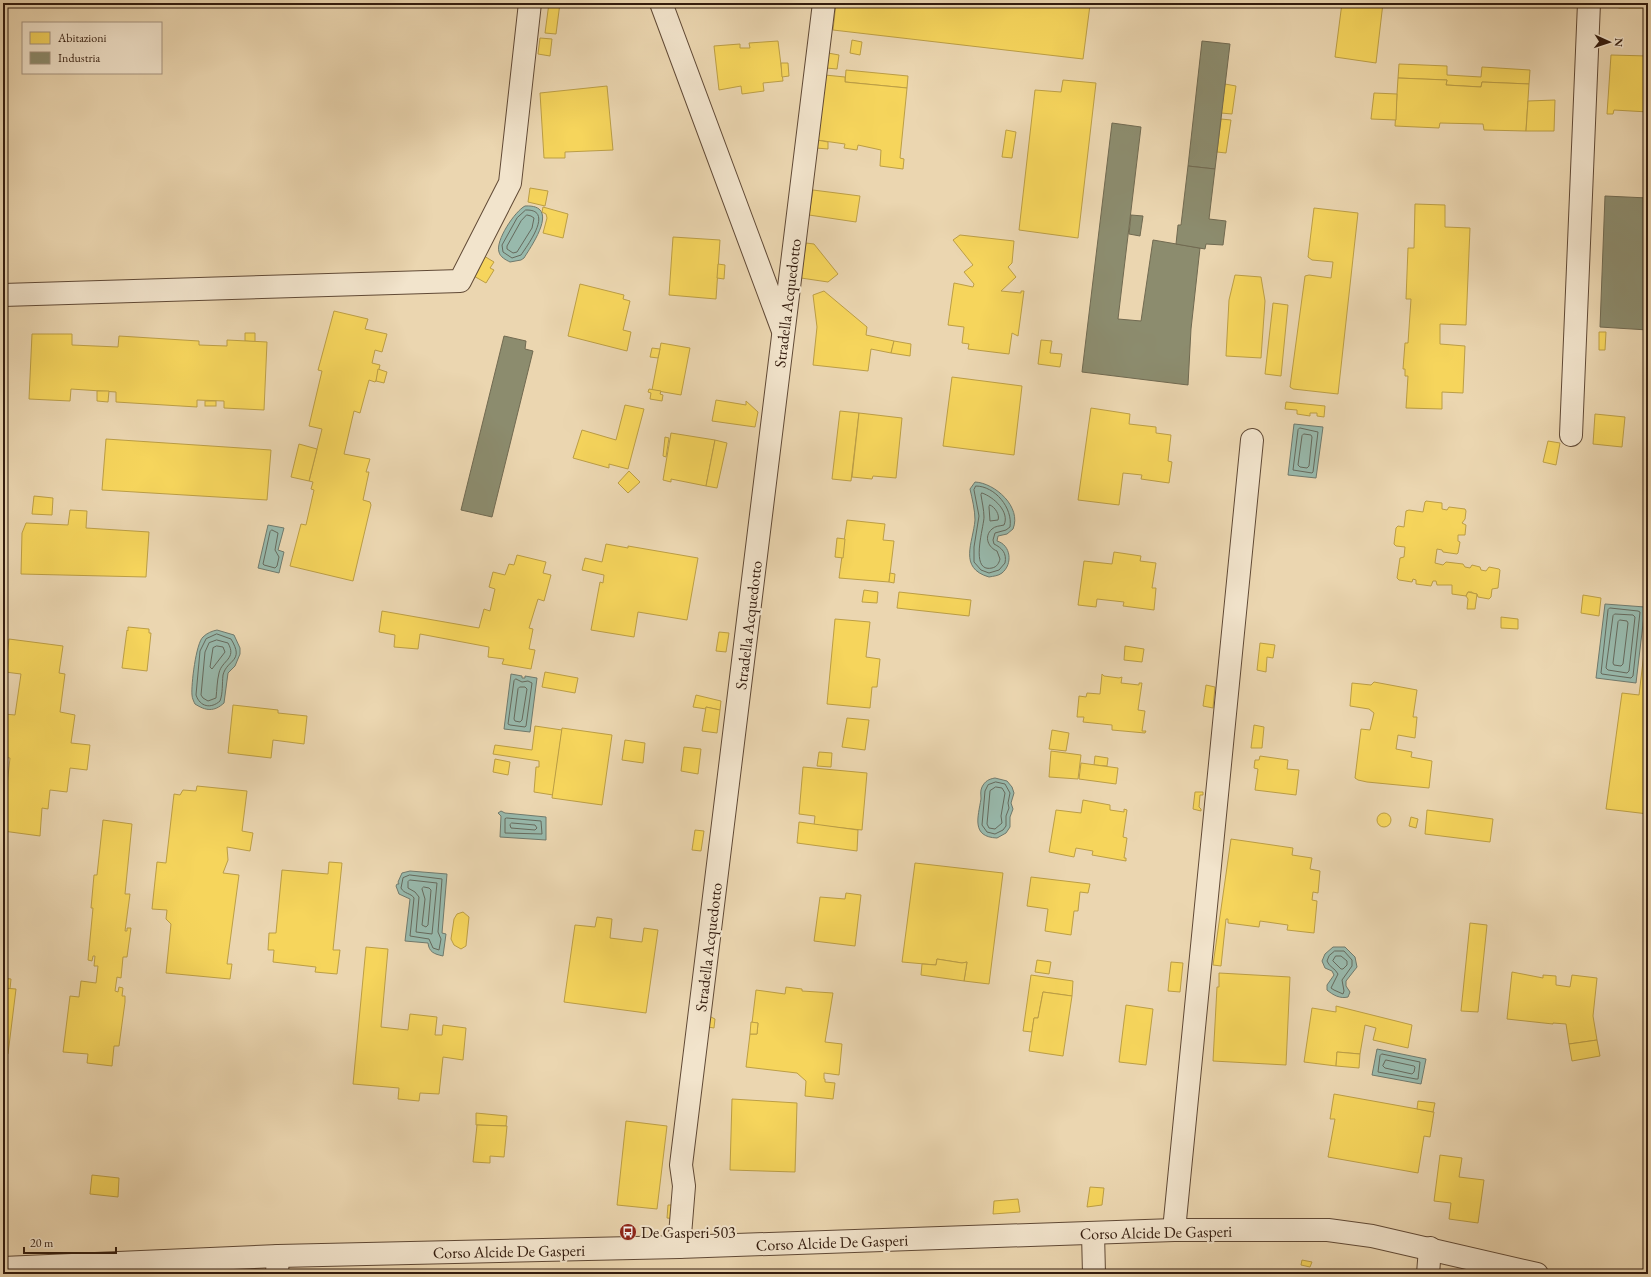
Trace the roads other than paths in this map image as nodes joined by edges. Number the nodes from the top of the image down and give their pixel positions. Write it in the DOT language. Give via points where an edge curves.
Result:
graph roads {
  1 [pos="530,3"];
  2 [pos="661,3"];
  3 [pos="824,3"];
  4 [pos="1589,3"];
  5 [pos="3,295"];
  6 [pos="784,334"];
  7 [pos="1571,435"];
  8 [pos="1252,440"];
  9 [pos="1174,1230"];
  10 [pos="1093,1233"];
  11 [pos="680,1247"];
  12 [pos="1430,1248"];
  13 [pos="277,1265"];
  14 [pos="3,1268"];
  15 [pos="33,1271"];
  16 [pos="1094,1274"];
  17 [pos="1428,1274"];
  18 [pos="1537,1274"];
  1 -- 5 [label="street" via="510,183 460,281"];
  2 -- 6 [label="street"];
  3 -- 6 [label="street, Stradella Acquedotto"];
  4 -- 7 [label="street"];
  6 -- 11 [label="street, Stradella Acquedotto" via="681,1165 684,1186"];
  8 -- 9 [label="street"];
  9 -- 10 [label="street, Corso Alcide De Gasperi"];
  9 -- 12 [label="street, Corso Alcide De Gasperi" via="1328,1230"];
  10 -- 11 [label="street, Corso Alcide De Gasperi"];
  10 -- 16 [label="street"];
  11 -- 13 [label="street, Corso Alcide De Gasperi"];
  12 -- 17 [label="street"];
  12 -- 18 [label="street, Corso Alcide De Gasperi"];
  13 -- 15 [label="street, Corso Alcide De Gasperi"];
  14 -- 15 [label="street, Corso Alcide De Gasperi"];
}
